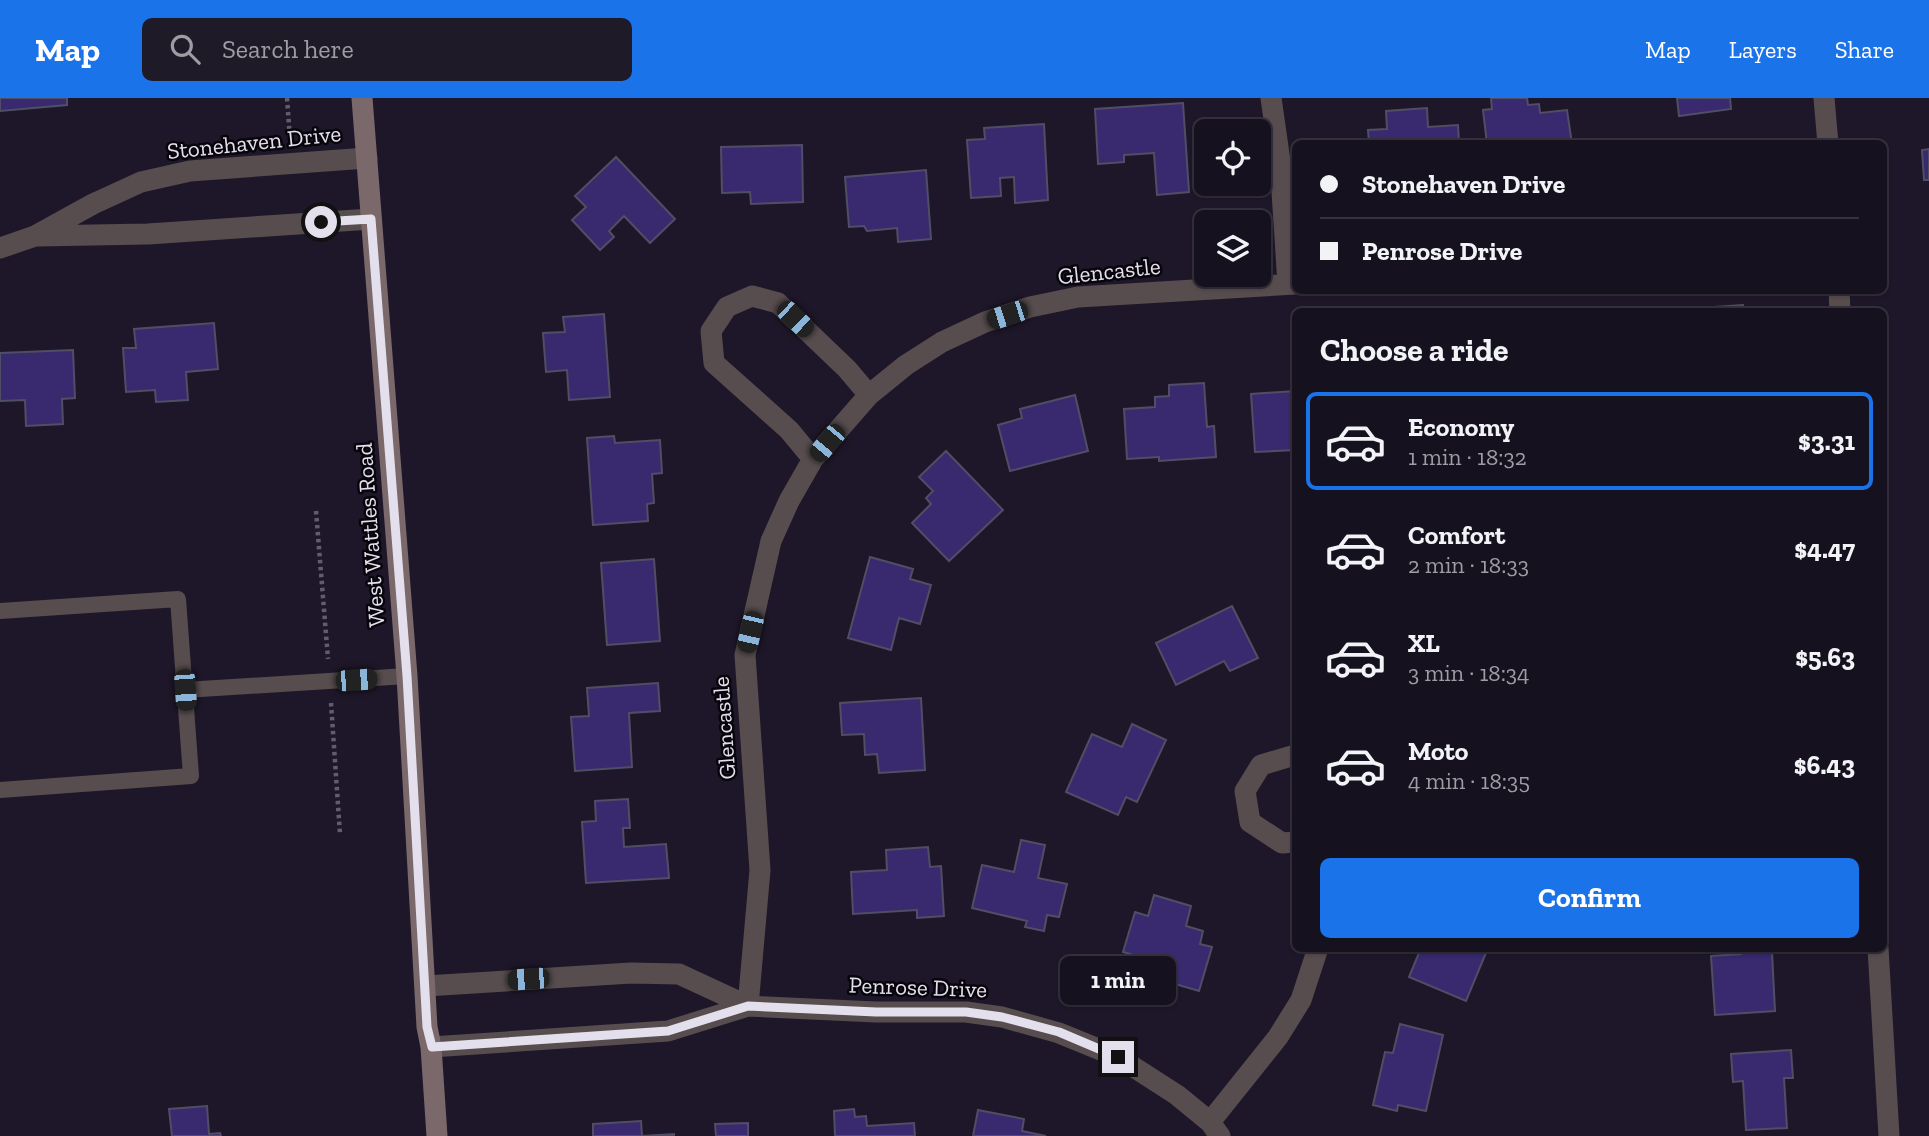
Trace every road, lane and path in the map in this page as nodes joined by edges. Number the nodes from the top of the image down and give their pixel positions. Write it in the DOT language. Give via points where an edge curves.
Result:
graph roads {
  1 [pos="287,98"];
  2 [pos="362,98"];
  3 [pos="1271,98"];
  4 [pos="1824,98"];
  5 [pos="1828,140"];
  6 [pos="290,148"];
  7 [pos="367,158"];
  8 [pos="371,219"];
  9 [pos="35,236"];
  10 [pos="0,248"];
  11 [pos="1291,284"];
  12 [pos="869,395"];
  13 [pos="813,459"];
  14 [pos="0,611"];
  15 [pos="407,676"];
  16 [pos="185,690"];
  17 [pos="1292,756"];
  18 [pos="0,790"];
  19 [pos="1292,842"];
  20 [pos="1317,952"];
  21 [pos="1878,952"];
  22 [pos="426,986"];
  23 [pos="748,1006"];
  24 [pos="432,1047"];
  25 [pos="1215,1129"];
  26 [pos="437,1136"];
  27 [pos="1889,1136"];
  1 -- 6 [label="path"];
  2 -- 7 [label="street, West Wattles Road"];
  3 -- 11 [label="street"];
  4 -- 5 [label="street"];
  7 -- 8 [label="street, West Wattles Road"];
  7 -- 9 [label="street, Stonehaven Drive" via="190,171 141,182"];
  8 -- 9 [label="street, Stonehaven Drive" via="148,234"];
  8 -- 15 [label="street, West Wattles Road"];
  9 -- 10 [label="street, Stonehaven Drive"];
  11 -- 12 [label="street, Glencastle" via="1078,297 1030,307 942,342"];
  12 -- 13 [label="street, Glencastle"];
  12 -- 13 [label="street" via="778,303 752,296 727,307 711,331 714,363 789,430"];
  13 -- 23 [label="street, Glencastle" via="771,541 745,655 760,870"];
  14 -- 16 [label="lane" via="178,599"];
  15 -- 16 [label="lane"];
  15 -- 22 [label="street, West Wattles Road"];
  16 -- 18 [label="lane" via="191,776"];
  17 -- 19 [label="street" via="1261,765 1245,791 1250,822 1282,843"];
  20 -- 25 [label="street" via="1301,1000"];
  21 -- 27 [label="street"];
  22 -- 23 [label="street, Penrose Drive" via="631,972 679,974"];
  22 -- 24 [label="street, West Wattles Road"];
  23 -- 24 [label="street, Penrose Drive" via="668,1031"];
  23 -- 25 [label="street, Penrose Drive" via="966,1012 1059,1032 1118,1057 1177,1095"];
  24 -- 26 [label="street, West Wattles Road"];
}
